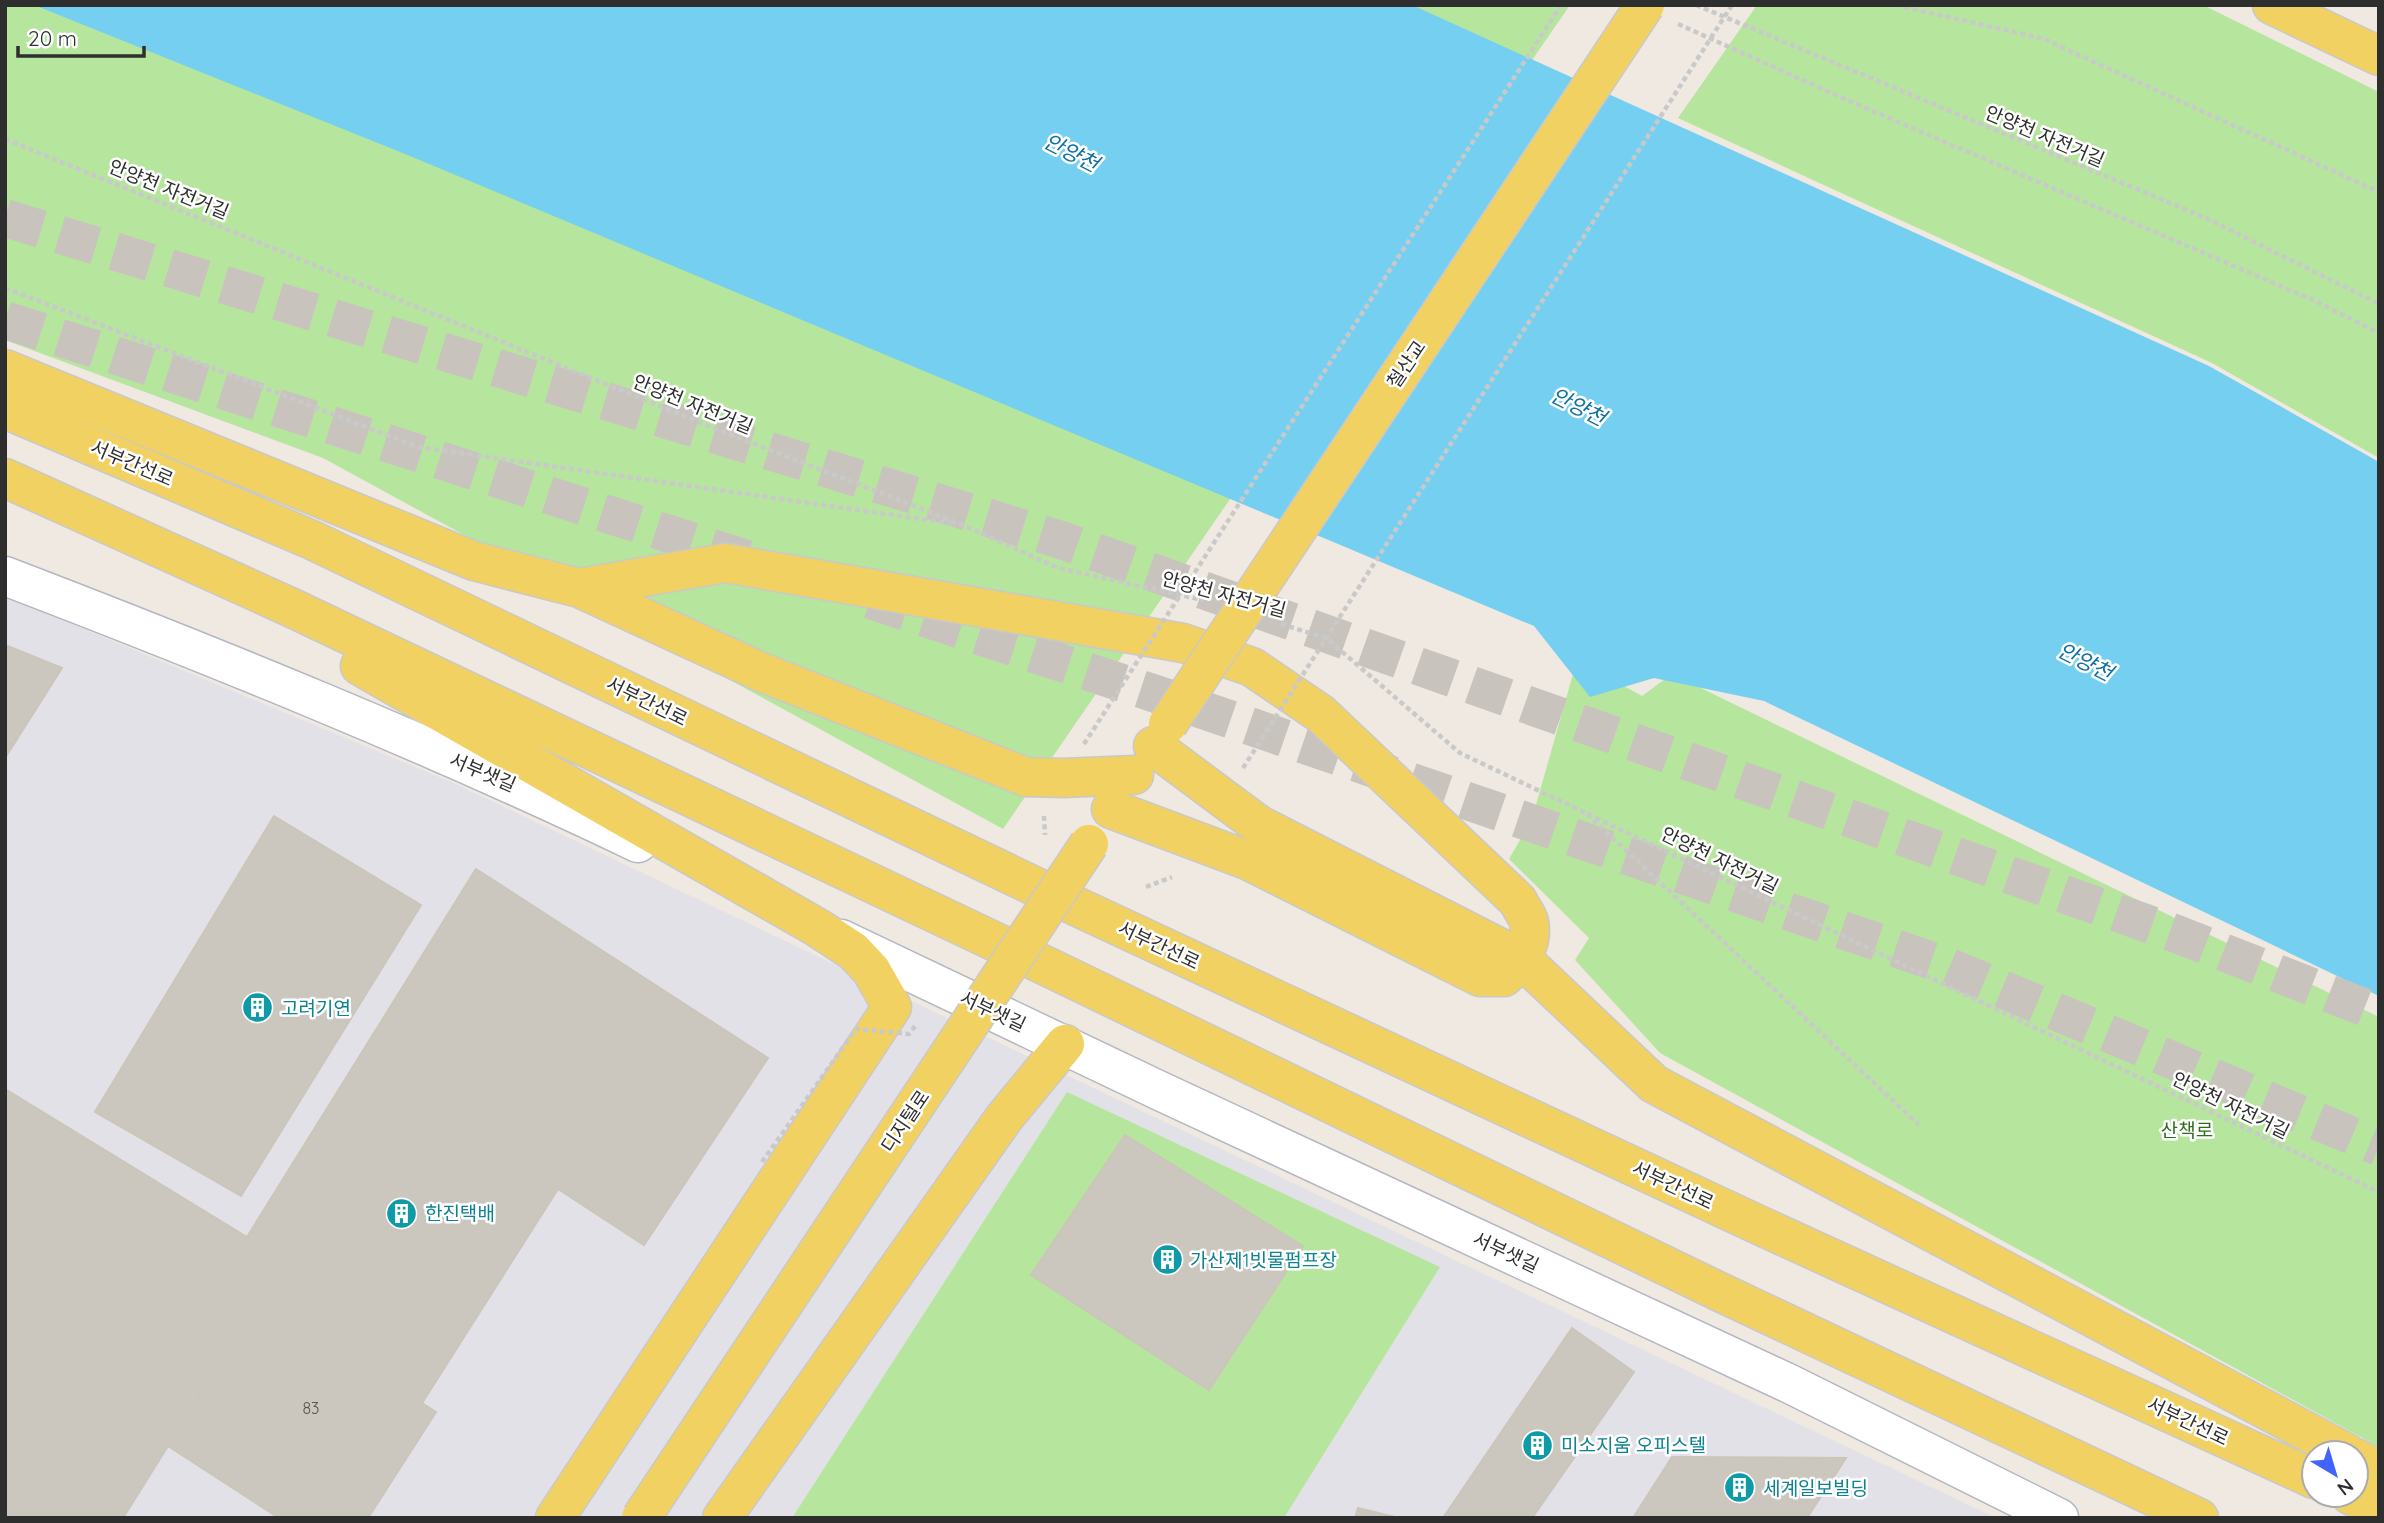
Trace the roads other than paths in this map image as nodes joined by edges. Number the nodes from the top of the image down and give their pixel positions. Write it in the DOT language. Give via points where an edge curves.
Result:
graph roads {
  1 [pos="2272,5"];
  2 [pos="1659,11"];
  3 [pos="2379,56"];
  4 [pos="5,369"];
  5 [pos="5,409"];
  6 [pos="5,478"];
  7 [pos="139,540"];
  8 [pos="5,576"];
  9 [pos="579,588"];
  10 [pos="1152,748"];
  11 [pos="1111,810"];
  12 [pos="818,928"];
  13 [pos="1522,959"];
  14 [pos="951,991"];
  15 [pos="907,1012"];
  16 [pos="1065,1044"];
  17 [pos="2321,1439"];
  18 [pos="2300,1473"];
  19 [pos="555,1518"];
  20 [pos="641,1518"];
  21 [pos="722,1518"];
  22 [pos="2059,1518"];
  23 [pos="2199,1518"];
  1 -- 3 [label="main road"];
  2 -- 10 [label="main road, 철산교, bridge" via="1621,41"];
  4 -- 9 [label="main road" via="474,561"];
  5 -- 18 [label="main road, 서부간선로" via="312,540 1094,915"];
  6 -- 7 [label="main road"];
  7 -- 12 [label="main road"];
  7 -- 23 [label="main road" via="1044,964"];
  8 -- 12 [label="street, 서부샛길" via="182,644 551,801"];
  9 -- 10 [label="main road" via="761,672 1026,777 1063,778"];
  9 -- 13 [label="main road" via="725,563 1184,643 1252,667 1321,714 1518,901 1529,922"];
  10 -- 11 [label="main road, 디지털로"];
  10 -- 13 [label="main road" via="1259,825"];
  11 -- 13 [label="main road" via="1247,860 1480,977 1504,977"];
  11 -- 20 [label="main road, 디지털로, bridge"];
  12 -- 14 [label="street, 서부샛길"];
  12 -- 15 [label="main road" via="853,951"];
  13 -- 17 [label="main road" via="1654,1084"];
  14 -- 15 [label="street, 서부샛길"];
  14 -- 16 [label="street, 서부샛길"];
  15 -- 19 [label="main road"];
  16 -- 21 [label="main road" via="1004,1118"];
  16 -- 22 [label="street, 서부샛길" via="1790,1384"];
}
